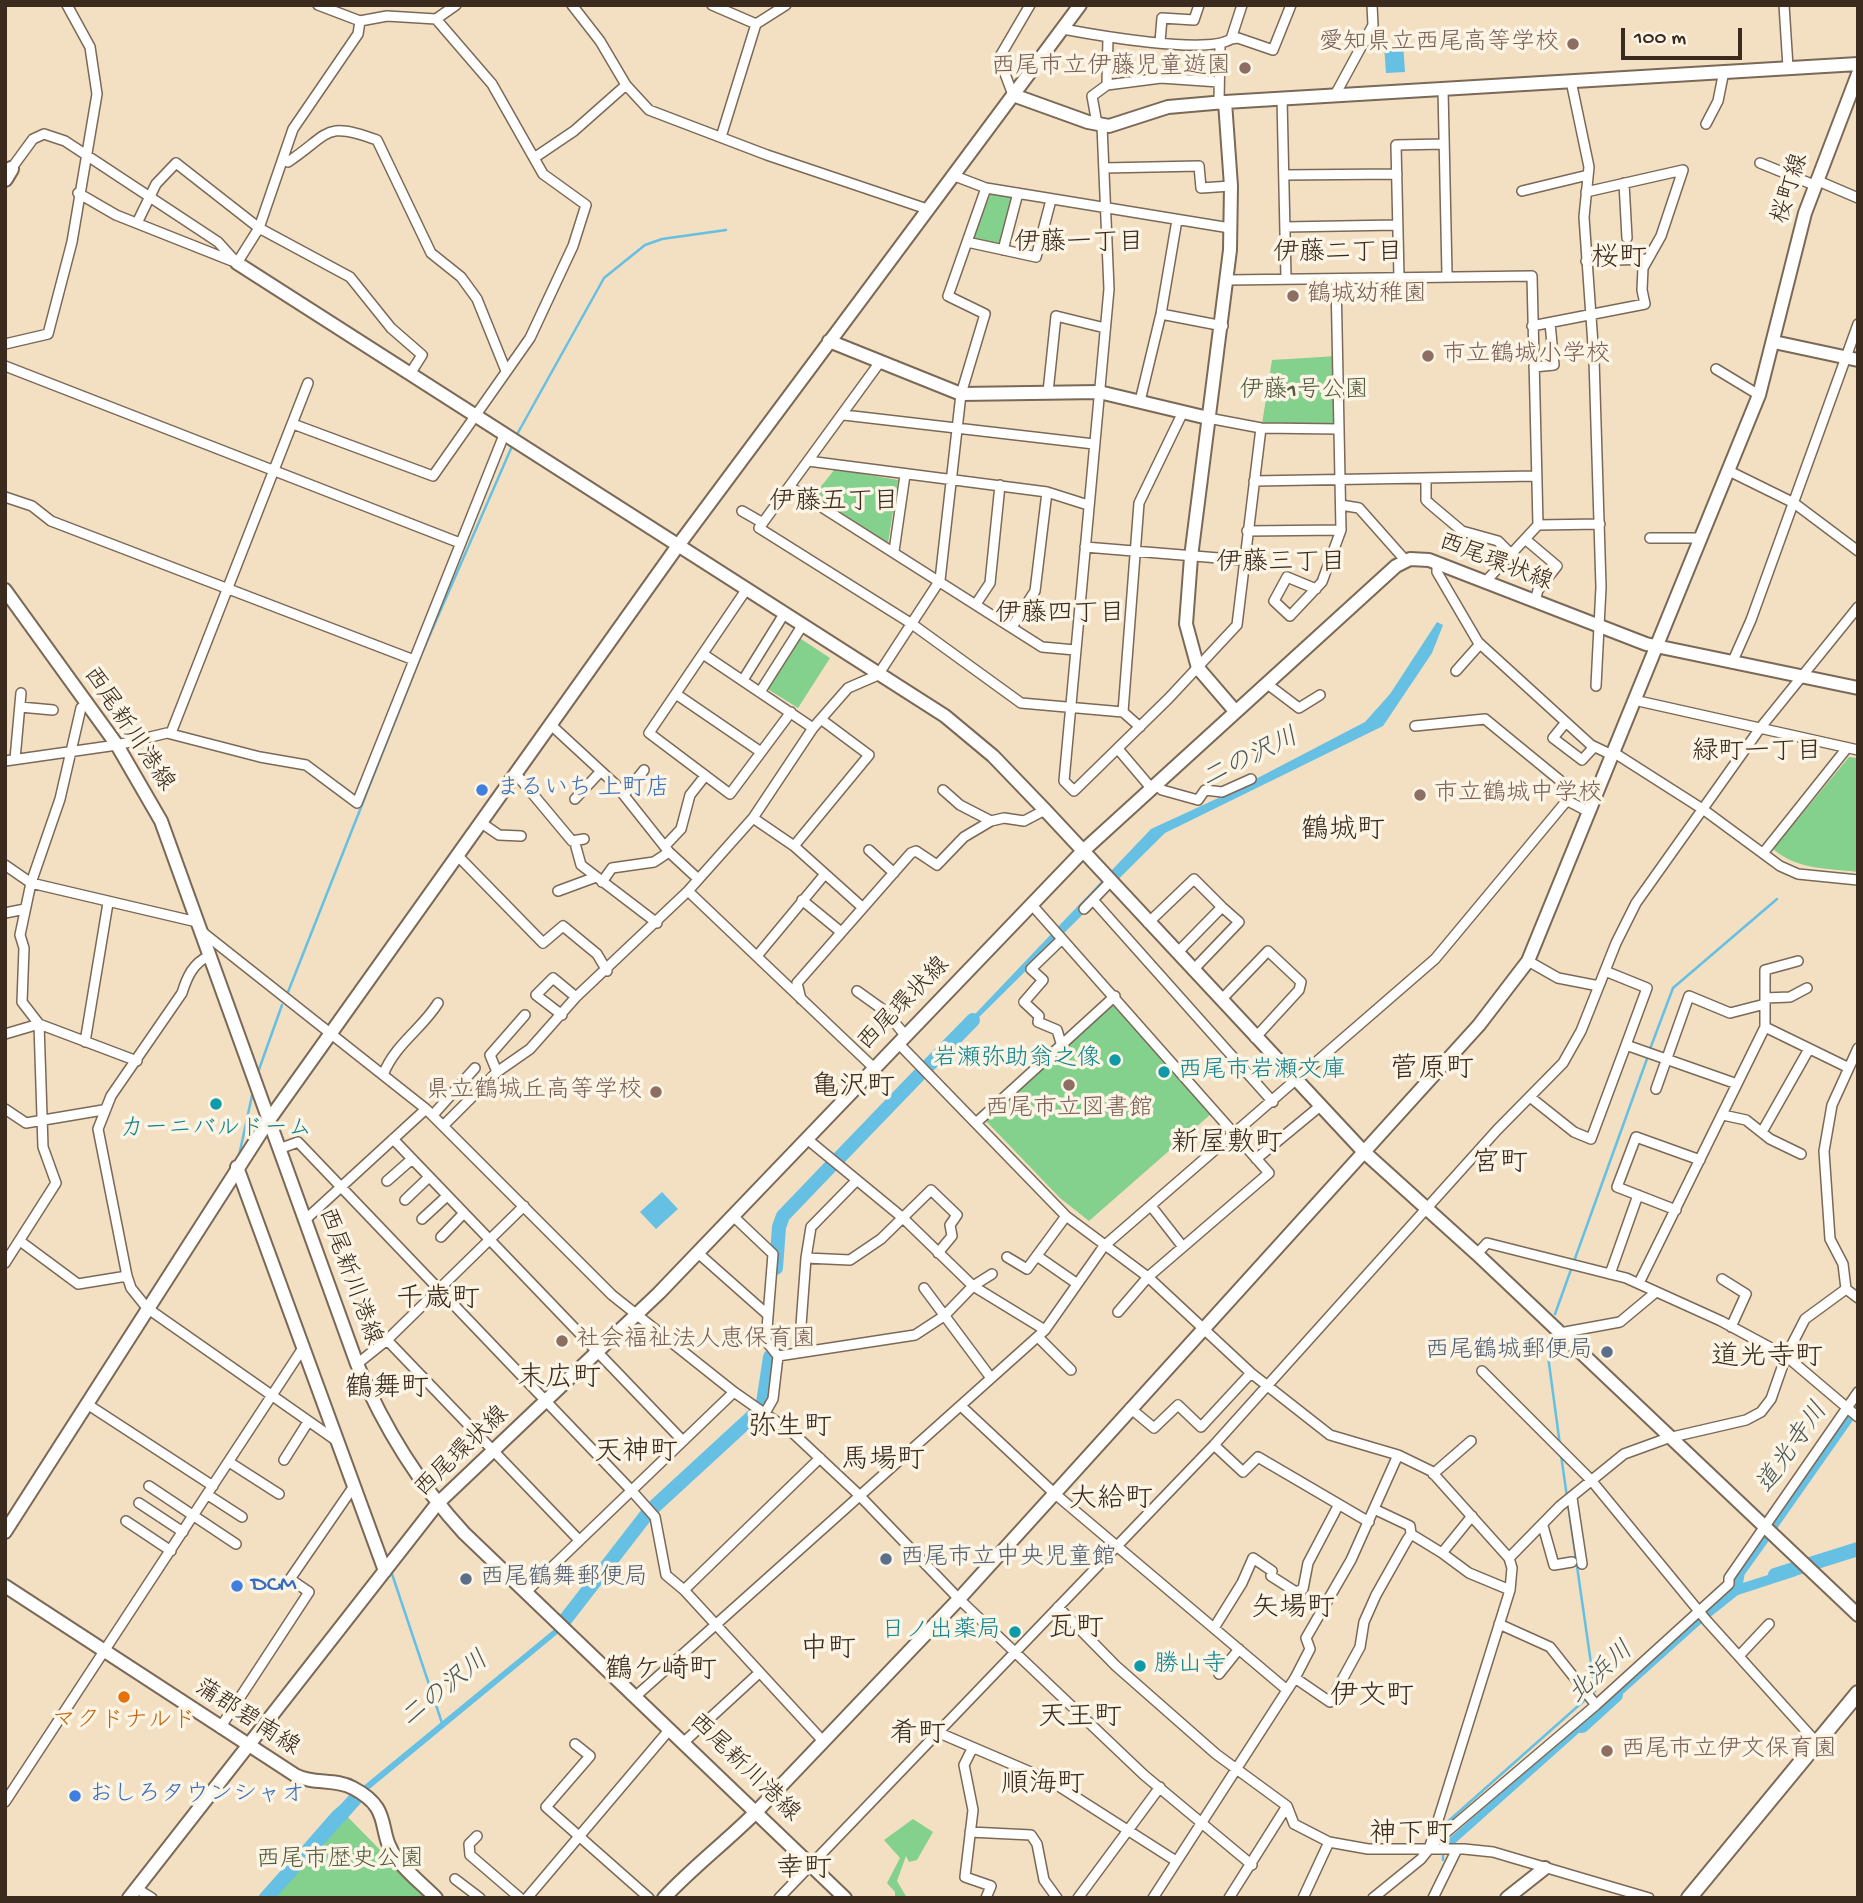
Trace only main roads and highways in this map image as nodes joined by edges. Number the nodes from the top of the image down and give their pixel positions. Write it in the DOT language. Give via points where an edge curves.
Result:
graph roads {
  1 [pos="1858,1693"];
  2 [pos="1689,1898"];
  1 -- 2 [label="main road"];
}
